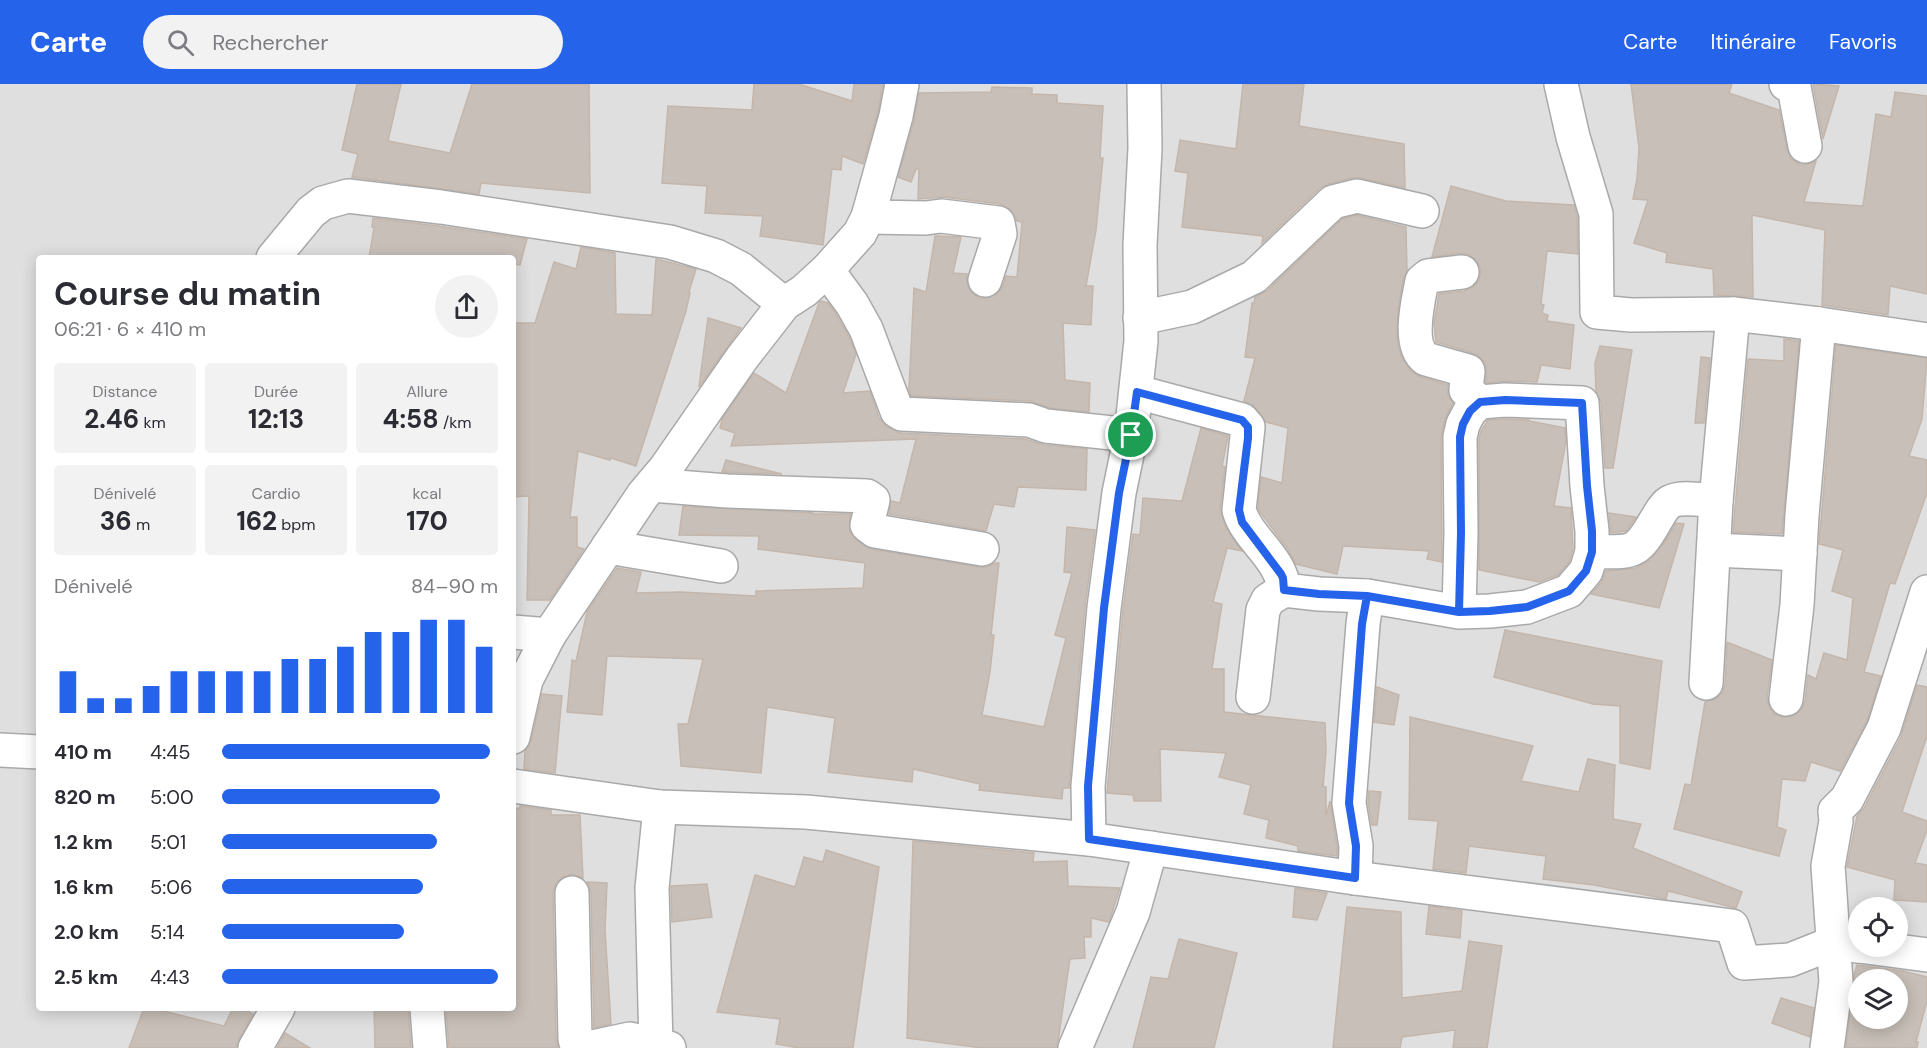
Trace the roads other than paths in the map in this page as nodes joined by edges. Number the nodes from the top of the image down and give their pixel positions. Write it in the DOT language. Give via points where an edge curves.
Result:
graph roads {
  1 [pos="902,84"];
  2 [pos="1144,84"];
  3 [pos="1561,84"];
  4 [pos="1786,84"];
  5 [pos="1805,146"];
  6 [pos="1422,211"];
  7 [pos="868,217"];
  8 [pos="275,255"];
  9 [pos="827,270"];
  10 [pos="1462,272"];
  11 [pos="985,279"];
  12 [pos="784,304"];
  13 [pos="1733,314"];
  14 [pos="1140,318"];
  15 [pos="1819,324"];
  16 [pos="1927,340"];
  17 [pos="1137,392"];
  18 [pos="1480,402"];
  19 [pos="1131,435"];
  20 [pos="652,485"];
  21 [pos="1716,501"];
  22 [pos="608,547"];
  23 [pos="982,549"];
  24 [pos="1714,550"];
  25 [pos="1592,552"];
  26 [pos="1800,554"];
  27 [pos="721,566"];
  28 [pos="1284,590"];
  29 [pos="1927,592"];
  30 [pos="1367,596"];
  31 [pos="1459,612"];
  32 [pos="516,632"];
  33 [pos="549,635"];
  34 [pos="1706,683"];
  35 [pos="1253,697"];
  36 [pos="1786,699"];
  37 [pos="516,724"];
  38 [pos="0,750"];
  39 [pos="36,752"];
  40 [pos="516,786"];
  41 [pos="660,807"];
  42 [pos="1089,839"];
  43 [pos="1150,848"];
  44 [pos="1355,878"];
  45 [pos="572,893"];
  46 [pos="1848,938"];
  47 [pos="1848,946"];
  48 [pos="1848,950"];
  49 [pos="1908,953"];
  50 [pos="1927,955"];
  51 [pos="276,1011"];
  52 [pos="427,1011"];
  53 [pos="663,1047"];
  54 [pos="255,1048"];
  55 [pos="430,1048"];
  56 [pos="581,1048"];
  57 [pos="588,1048"];
  58 [pos="1075,1048"];
  59 [pos="1827,1048"];
  1 -- 7 [label="street"];
  2 -- 14 [label="street"];
  3 -- 13 [label="street" via="1596,214 1597,312"];
  4 -- 5 [label="street" via="1795,89"];
  6 -- 14 [label="street" via="1357,196 1333,202 1254,277 1192,307"];
  7 -- 9 [label="street" via="860,233"];
  7 -- 11 [label="street" via="941,216 998,223 1000,234"];
  8 -- 12 [label="street" via="311,212 323,203 348,196 670,242 716,256 741,269"];
  9 -- 12 [label="street"];
  9 -- 19 [label="street" via="866,329 897,411 902,414 1029,420 1046,426"];
  10 -- 18 [label="street" via="1428,276 1422,281 1415,320 1418,346 1420,355 1426,359 1468,371 1466,390"];
  12 -- 20 [label="street"];
  13 -- 15 [label="street"];
  13 -- 21 [label="street"];
  14 -- 17 [label="street"];
  15 -- 16 [label="street"];
  15 -- 26 [label="street"];
  17 -- 19 [label="street"];
  17 -- 28 [label="street" via="1242,420 1248,427 1239,510 1242,522 1281,574"];
  18 -- 25 [label="street" via="1582,403"];
  18 -- 31 [label="street" via="1470,411 1460,437"];
  19 -- 42 [label="street" via="1104,608 1088,786"];
  20 -- 22 [label="street"];
  20 -- 23 [label="street" via="867,496 873,500 867,525 875,531"];
  21 -- 24 [label="street"];
  21 -- 25 [label="street" via="1671,501 1635,549"];
  22 -- 27 [label="street"];
  22 -- 33 [label="street"];
  24 -- 26 [label="street"];
  24 -- 34 [label="street"];
  25 -- 31 [label="street" via="1586,571 1569,591 1527,607"];
  26 -- 36 [label="street"];
  28 -- 30 [label="street"];
  28 -- 35 [label="street" via="1268,600 1263,610"];
  29 -- 46 [label="street" via="1884,728 1847,798 1835,811 1828,866"];
  30 -- 31 [label="street"];
  30 -- 44 [label="street" via="1349,803 1356,846"];
  32 -- 33 [label="street"];
  33 -- 37 [label="street" via="526,680"];
  38 -- 39 [label="street"];
  40 -- 41 [label="street"];
  41 -- 42 [label="street" via="806,812"];
  41 -- 53 [label="street" via="652,888"];
  42 -- 43 [label="street"];
  43 -- 44 [label="street"];
  43 -- 58 [label="street" via="1133,912"];
  44 -- 47 [label="street" via="1732,926 1744,963 1790,960"];
  45 -- 56 [label="street" via="574,1039"];
  48 -- 59 [label="street" via="1836,982"];
  49 -- 50 [label="street"];
  51 -- 54 [label="street"];
  52 -- 55 [label="street"];
  53 -- 57 [label="street" via="630,1039"];
}
